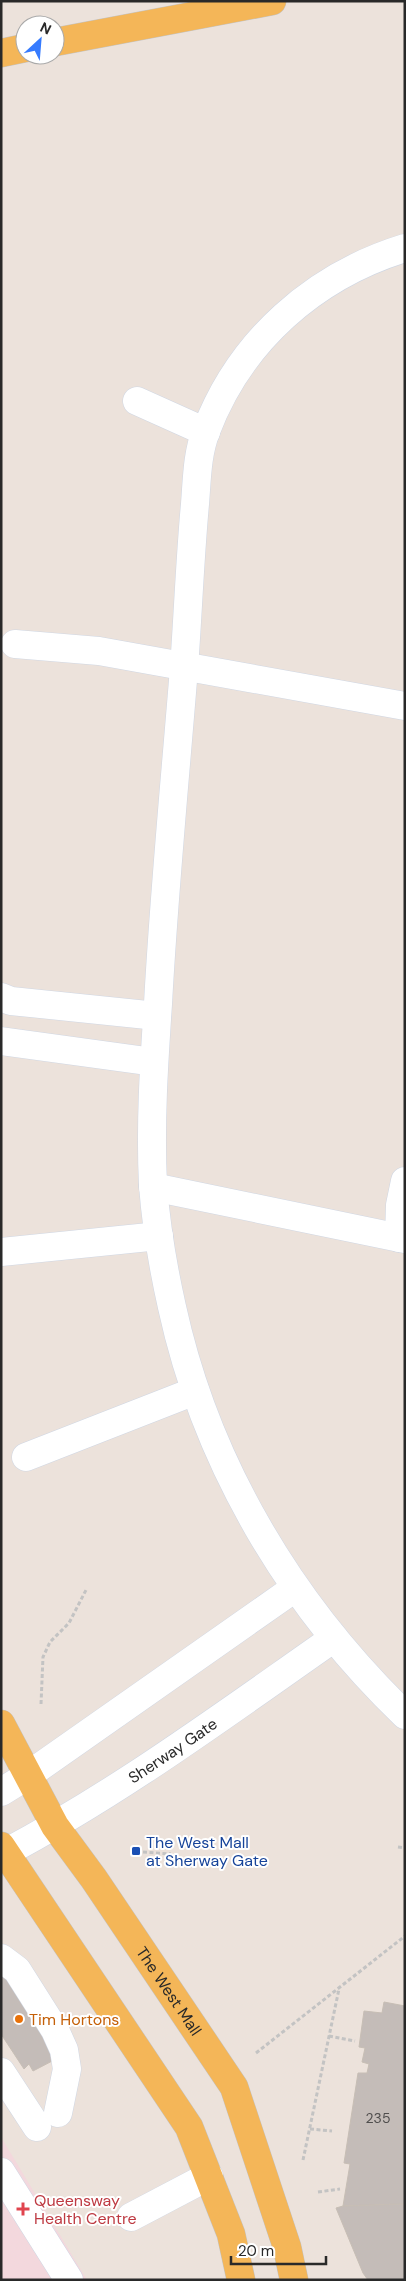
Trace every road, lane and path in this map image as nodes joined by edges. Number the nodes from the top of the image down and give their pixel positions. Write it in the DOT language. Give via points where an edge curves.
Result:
graph roads {
  1 [pos="272,1"];
  2 [pos="65,40"];
  3 [pos="15,50"];
  4 [pos="1,53"];
  5 [pos="405,248"];
  6 [pos="137,401"];
  7 [pos="206,432"];
  8 [pos="14,644"];
  9 [pos="184,666"];
  10 [pos="405,706"];
  11 [pos="1,997"];
  12 [pos="157,1016"];
  13 [pos="1,1041"];
  14 [pos="154,1062"];
  15 [pos="405,1181"];
  16 [pos="153,1187"];
  17 [pos="159,1236"];
  18 [pos="402,1238"];
  19 [pos="1,1252"];
  20 [pos="195,1391"];
  21 [pos="26,1457"];
  22 [pos="295,1588"];
  23 [pos="86,1590"];
  24 [pos="334,1638"];
  25 [pos="41,1704"];
  26 [pos="405,1715"];
  27 [pos="1,1724"];
  28 [pos="27,1776"];
  29 [pos="1,1792"];
  30 [pos="55,1826"];
  31 [pos="398,1847"];
  32 [pos="405,1848"];
  33 [pos="3,1851"];
  34 [pos="143,1852"];
  35 [pos="171,1854"];
  36 [pos="405,1936"];
  37 [pos="1,1958"];
  38 [pos="339,1988"];
  39 [pos="329,2036"];
  40 [pos="355,2041"];
  41 [pos="256,2053"];
  42 [pos="1,2072"];
  43 [pos="310,2129"];
  44 [pos="332,2132"];
  45 [pos="303,2160"];
  46 [pos="1,2172"];
  47 [pos="209,2176"];
  48 [pos="340,2189"];
  49 [pos="318,2192"];
  50 [pos="131,2217"];
  51 [pos="69,2280"];
  52 [pos="241,2280"];
  53 [pos="294,2280"];
  1 -- 2 [label="main road"];
  3 -- 4 [label="main road"];
  5 -- 7 [label="street" via="372,259 314,291 270,328 235,375"];
  6 -- 7 [label="street"];
  7 -- 9 [label="street" via="200,452 191,539"];
  8 -- 9 [label="street" via="99,651"];
  9 -- 10 [label="street"];
  9 -- 12 [label="street"];
  11 -- 12 [label="street" via="11,1001"];
  12 -- 14 [label="street"];
  13 -- 14 [label="street"];
  14 -- 16 [label="street"];
  15 -- 18 [label="street" via="400,1205"];
  16 -- 17 [label="street"];
  16 -- 18 [label="street"];
  17 -- 19 [label="street"];
  17 -- 20 [label="street" via="172,1309"];
  20 -- 21 [label="street"];
  20 -- 22 [label="street" via="246,1509"];
  22 -- 24 [label="street"];
  22 -- 28 [label="street"];
  23 -- 25 [label="path" via="69,1623 50,1642 43,1657"];
  24 -- 26 [label="street"];
  24 -- 30 [label="street, Sherway Gate" via="116,1789"];
  27 -- 28 [label="main road, The West Mall"];
  28 -- 29 [label="street"];
  28 -- 30 [label="main road, The West Mall"];
  30 -- 33 [label="street, Sherway Gate"];
  30 -- 53 [label="main road, The West Mall" via="234,2087 287,2247"];
  31 -- 32 [label="path"];
  33 -- 47 [label="main road" via="189,2127"];
  34 -- 35 [label="path"];
  36 -- 38 [label="path"];
  37 -- 42 [label="street" via="17,1970 64,2050 67,2070 47,2120"];
  38 -- 39 [label="path"];
  38 -- 41 [label="path"];
  39 -- 40 [label="path"];
  39 -- 43 [label="path"];
  43 -- 44 [label="path"];
  43 -- 45 [label="path"];
  46 -- 51 [label="street"];
  47 -- 50 [label="street"];
  47 -- 52 [label="main road" via="231,2234"];
  48 -- 49 [label="path"];
}
